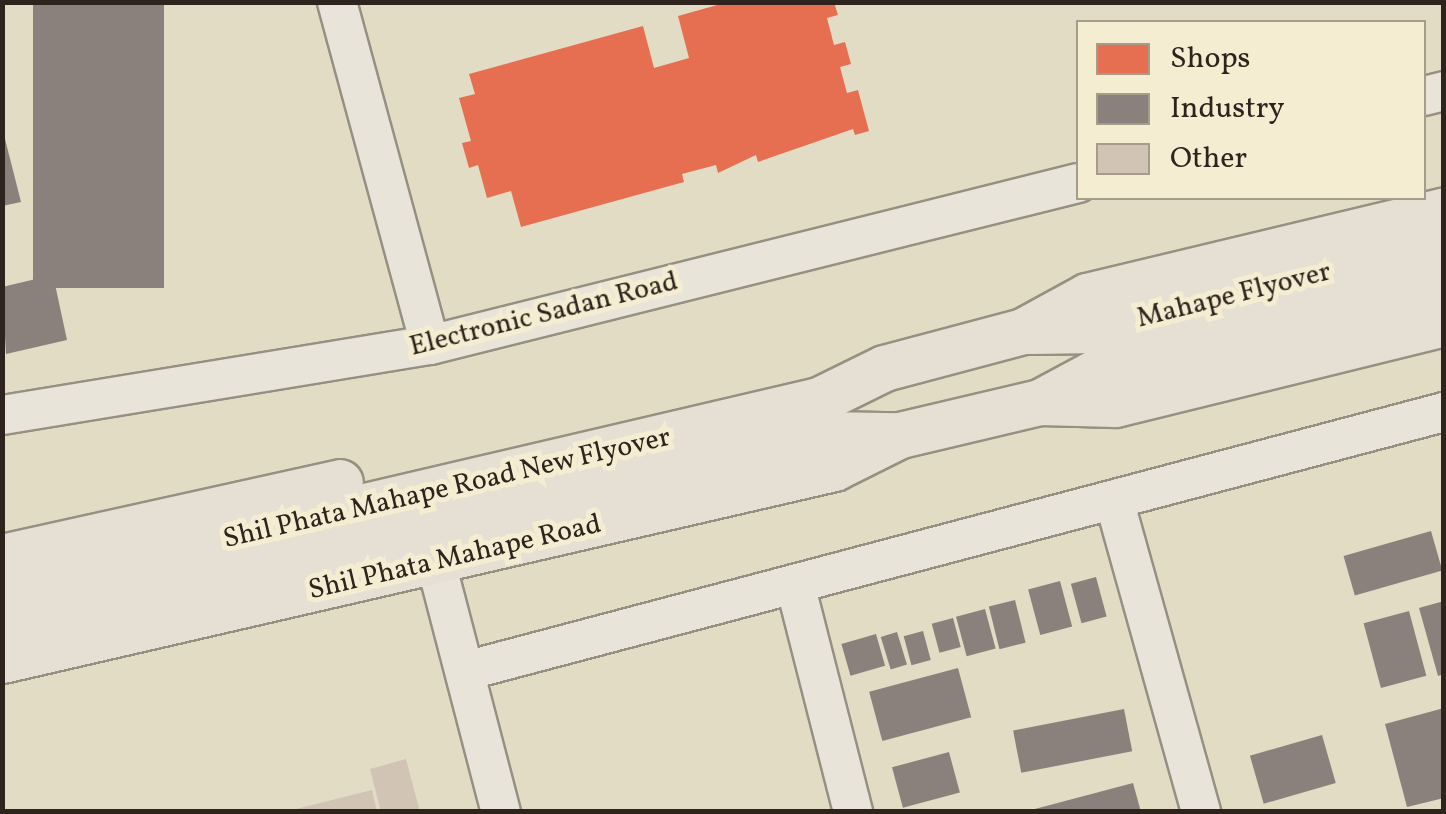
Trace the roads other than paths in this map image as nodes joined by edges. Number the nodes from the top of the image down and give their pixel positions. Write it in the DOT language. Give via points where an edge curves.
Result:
graph roads {
  1 [pos="337,2"];
  2 [pos="1076,183"];
  3 [pos="1444,210"];
  4 [pos="1444,245"];
  5 [pos="1444,282"];
  6 [pos="1444,323"];
  7 [pos="1022,331"];
  8 [pos="430,346"];
  9 [pos="1100,348"];
  10 [pos="884,368"];
  11 [pos="1040,402"];
  12 [pos="1444,412"];
  13 [pos="2,415"];
  14 [pos="823,417"];
  15 [pos="900,435"];
  16 [pos="1114,500"];
  17 [pos="2,557"];
  18 [pos="436,562"];
  19 [pos="795,584"];
  20 [pos="2,591"];
  21 [pos="2,626"];
  22 [pos="2,660"];
  23 [pos="465,672"];
  24 [pos="502,812"];
  25 [pos="853,812"];
  26 [pos="1201,812"];
  1 -- 8 [label="street"];
  2 -- 8 [label="street, Electronic Sadan Road"];
  3 -- 7 [label="main road" via="1087,296"];
  4 -- 9 [label="main road, Mahape Flyover"];
  5 -- 9 [label="main road, Mahape Flyover"];
  6 -- 11 [label="main road" via="1115,404"];
  7 -- 9 [label="main road, Mahape Flyover"];
  7 -- 10 [label="main road"];
  8 -- 13 [label="street, Electronic Sadan Road"];
  9 -- 11 [label="main road, Mahape Flyover"];
  10 -- 14 [label="main road, Shil Phata Mahape Road New Flyover"];
  10 -- 17 [label="main road" via="813,372"];
  11 -- 15 [label="main road"];
  12 -- 16 [label="street"];
  14 -- 15 [label="main road, Shil Phata Mahape Road New Flyover"];
  14 -- 20 [label="main road, Shil Phata Mahape Road New Flyover"];
  14 -- 21 [label="main road, Shil Phata Mahape Road New Flyover"];
  15 -- 18 [label="main road, Shil Phata Mahape Road" via="834,468"];
  16 -- 19 [label="street"];
  16 -- 26 [label="street"];
  18 -- 22 [label="main road, Shil Phata Mahape Road"];
  18 -- 23 [label="street"];
  19 -- 23 [label="street"];
  19 -- 25 [label="street"];
  23 -- 24 [label="street"];
}
